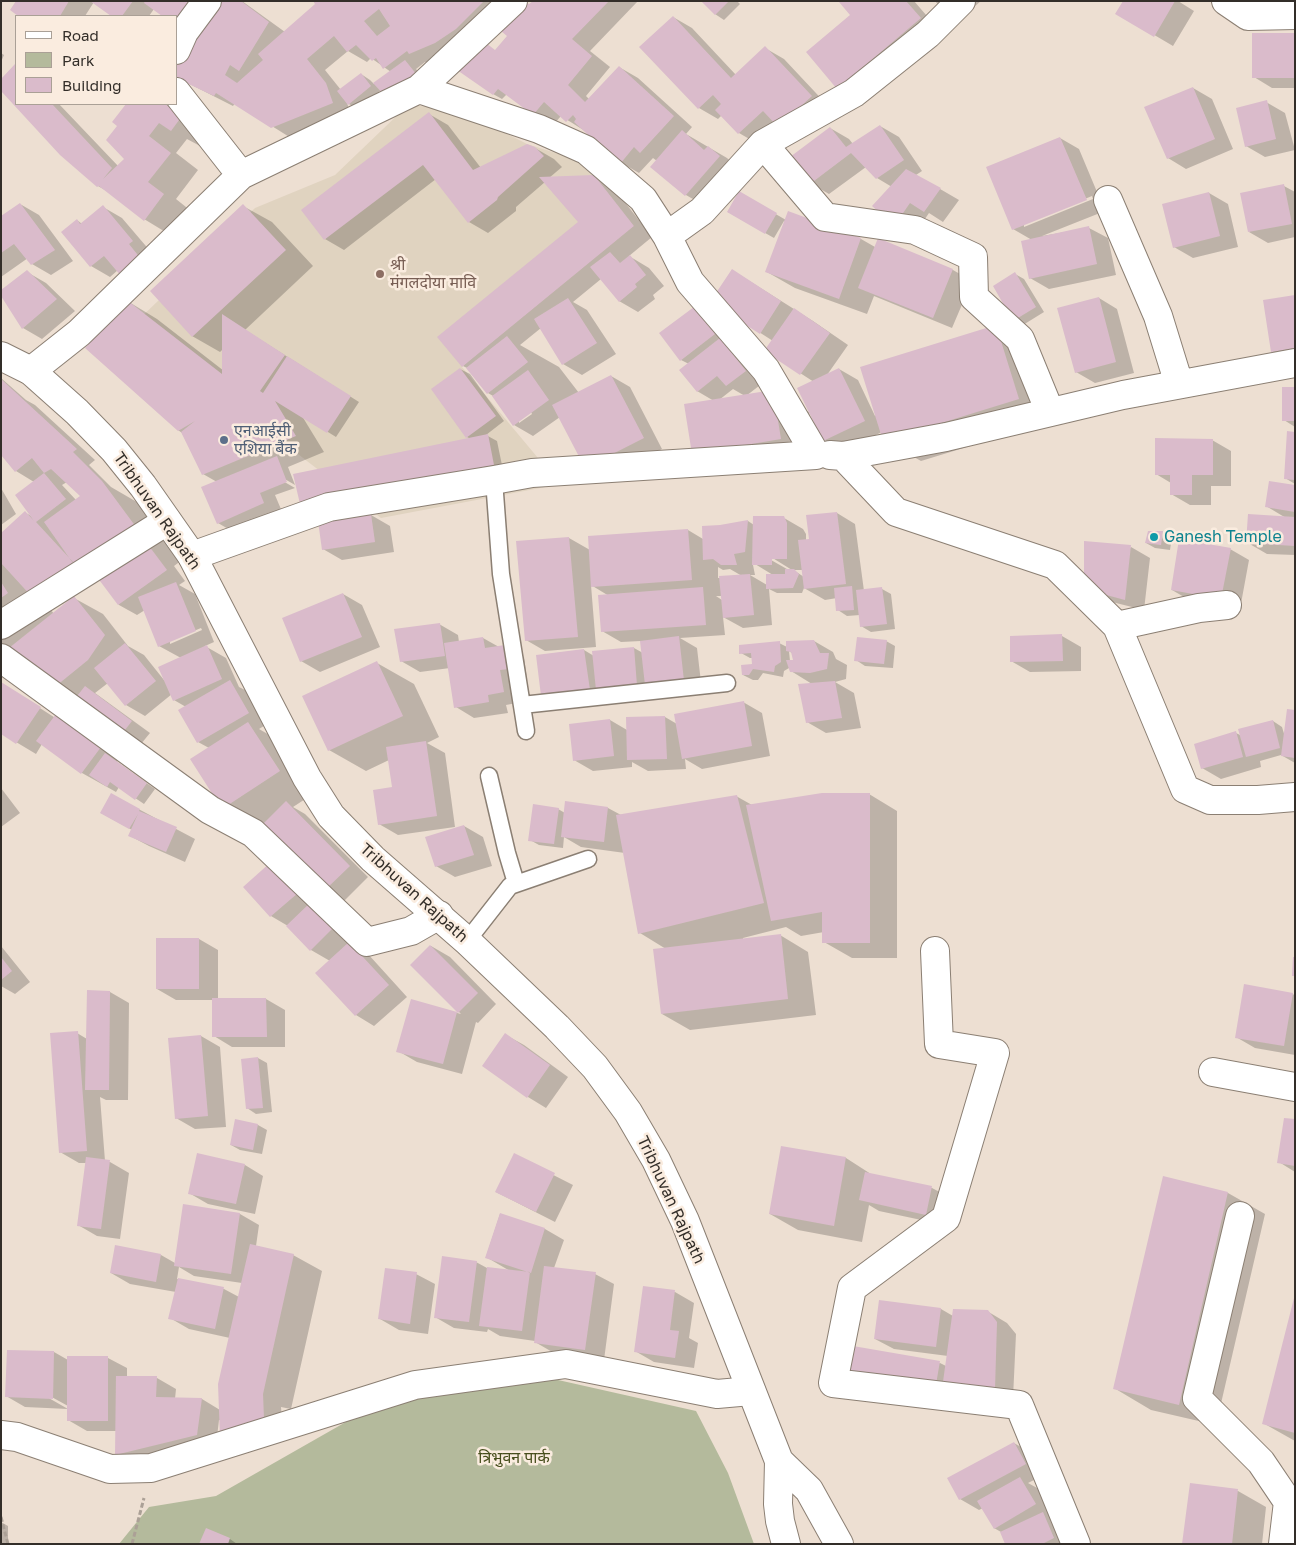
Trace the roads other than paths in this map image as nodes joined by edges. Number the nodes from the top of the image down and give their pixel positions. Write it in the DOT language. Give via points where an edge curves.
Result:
graph roads {
  1 [pos="207,1"];
  2 [pos="513,1"];
  3 [pos="961,1"];
  4 [pos="1226,1"];
  5 [pos="1295,15"];
  6 [pos="178,46"];
  7 [pos="419,89"];
  8 [pos="178,95"];
  9 [pos="764,144"];
  10 [pos="241,175"];
  11 [pos="1108,200"];
  12 [pos="667,236"];
  13 [pos="1,356"];
  14 [pos="1295,363"];
  15 [pos="31,371"];
  16 [pos="1180,384"];
  17 [pos="1050,412"];
  18 [pos="816,455"];
  19 [pos="843,456"];
  20 [pos="494,480"];
  21 [pos="167,520"];
  22 [pos="192,556"];
  23 [pos="1226,606"];
  24 [pos="1,625"];
  25 [pos="1117,626"];
  26 [pos="1,658"];
  27 [pos="726,683"];
  28 [pos="522,705"];
  29 [pos="526,731"];
  30 [pos="490,776"];
  31 [pos="1295,797"];
  32 [pos="588,859"];
  33 [pos="516,883"];
  34 [pos="439,915"];
  35 [pos="467,941"];
  36 [pos="935,951"];
  37 [pos="1213,1072"];
  38 [pos="1295,1088"];
  39 [pos="1240,1216"];
  40 [pos="752,1391"];
  41 [pos="1,1435"];
  42 [pos="779,1462"];
  43 [pos="786,1544"];
  44 [pos="839,1544"];
  45 [pos="1076,1544"];
  46 [pos="1283,1544"];
  1 -- 6 [label="main road"];
  2 -- 7 [label="main road"];
  3 -- 9 [label="main road" via="928,34 854,92"];
  4 -- 5 [label="main road" via="1248,16"];
  7 -- 10 [label="main road"];
  7 -- 12 [label="main road" via="539,129 586,150 643,199"];
  8 -- 10 [label="main road"];
  9 -- 12 [label="main road" via="702,211"];
  9 -- 17 [label="main road" via="825,217 915,230 973,257 974,297 1020,339"];
  10 -- 15 [label="main road" via="79,333"];
  11 -- 16 [label="main road" via="1158,316"];
  12 -- 18 [label="main road" via="690,282 766,370"];
  13 -- 15 [label="main road, Tribhuvan Rajpath"];
  14 -- 16 [label="main road"];
  15 -- 21 [label="main road, Tribhuvan Rajpath" via="114,450"];
  16 -- 17 [label="main road"];
  17 -- 19 [label="main road" via="946,437"];
  18 -- 19 [label="main road"];
  18 -- 20 [label="main road" via="532,473"];
  19 -- 25 [label="main road" via="896,512 1055,565"];
  20 -- 22 [label="main road" via="330,506"];
  20 -- 28 [label="lane" via="502,574"];
  21 -- 22 [label="main road, Tribhuvan Rajpath"];
  21 -- 24 [label="main road"];
  22 -- 34 [label="main road, Tribhuvan Rajpath" via="307,778 331,816 373,859"];
  23 -- 25 [label="main road" via="1199,608"];
  25 -- 31 [label="main road" via="1186,789 1210,800"];
  26 -- 34 [label="main road" via="210,810 253,833 367,942 411,931"];
  27 -- 28 [label="lane"];
  28 -- 29 [label="lane"];
  30 -- 33 [label="lane"];
  32 -- 33 [label="lane"];
  33 -- 35 [label="lane" via="510,886"];
  34 -- 35 [label="main road, Tribhuvan Rajpath"];
  35 -- 40 [label="main road, Tribhuvan Rajpath" via="595,1067 628,1112 656,1160 685,1221"];
  36 -- 45 [label="main road" via="939,1044 994,1053 946,1218 852,1288 833,1383 1019,1406"];
  37 -- 38 [label="main road"];
  39 -- 46 [label="main road" via="1197,1398 1261,1462 1288,1502"];
  40 -- 41 [label="main road" via="717,1394 566,1364 415,1385 151,1468 110,1469 17,1437"];
  40 -- 42 [label="main road, Tribhuvan Rajpath"];
  42 -- 43 [label="main road, Tribhuvan Rajpath" via="779,1512"];
  42 -- 44 [label="main road, Tribhuvan Rajpath" via="809,1490"];
}
